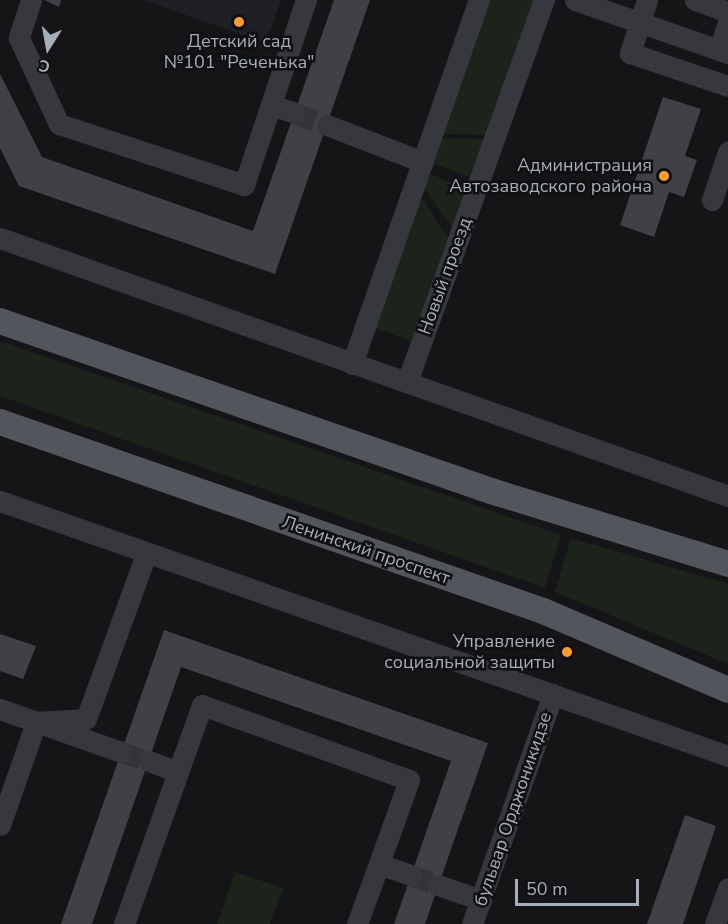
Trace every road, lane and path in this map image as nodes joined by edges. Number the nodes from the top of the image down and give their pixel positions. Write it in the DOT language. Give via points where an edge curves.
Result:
graph roads {
  1 [pos="31,0"];
  2 [pos="306,0"];
  3 [pos="479,0"];
  4 [pos="543,0"];
  5 [pos="575,0"];
  6 [pos="647,0"];
  7 [pos="695,0"];
  8 [pos="728,12"];
  9 [pos="728,22"];
  10 [pos="640,23"];
  11 [pos="723,51"];
  12 [pos="728,86"];
  13 [pos="271,105"];
  14 [pos="295,113"];
  15 [pos="327,125"];
  16 [pos="728,152"];
  17 [pos="423,162"];
  18 [pos="712,200"];
  19 [pos="0,238"];
  20 [pos="0,321"];
  21 [pos="351,364"];
  22 [pos="407,382"];
  23 [pos="0,422"];
  24 [pos="728,496"];
  25 [pos="0,501"];
  26 [pos="146,554"];
  27 [pos="728,564"];
  28 [pos="728,690"];
  29 [pos="553,694"];
  30 [pos="0,709"];
  31 [pos="36,722"];
  32 [pos="121,752"];
  33 [pos="728,756"];
  34 [pos="148,761"];
  35 [pos="178,772"];
  36 [pos="0,825"];
  37 [pos="379,864"];
  38 [pos="411,875"];
  39 [pos="438,885"];
  40 [pos="728,888"];
  41 [pos="481,900"];
  42 [pos="124,924"];
  43 [pos="357,924"];
  44 [pos="472,924"];
  45 [pos="715,924"];
  1 -- 13 [label="street" via="19,38 59,124 244,185"];
  2 -- 13 [label="street"];
  3 -- 17 [label="street"];
  4 -- 22 [label="street, Новый проезд"];
  5 -- 10 [label="street"];
  6 -- 10 [label="street"];
  7 -- 8 [label="street"];
  9 -- 11 [label="street"];
  10 -- 11 [label="street"];
  10 -- 12 [label="street" via="630,53"];
  13 -- 14 [label="street"];
  15 -- 17 [label="street"];
  16 -- 18 [label="street"];
  17 -- 21 [label="street"];
  19 -- 21 [label="street"];
  20 -- 27 [label="main road" via="491,491"];
  21 -- 22 [label="street"];
  22 -- 24 [label="street"];
  23 -- 28 [label="main road, Ленинский проспект" via="543,611"];
  25 -- 26 [label="street"];
  26 -- 29 [label="street"];
  26 -- 31 [label="street" via="86,719"];
  29 -- 33 [label="street"];
  29 -- 41 [label="street, бульвар Орджоникидзе"];
  30 -- 31 [label="street"];
  31 -- 32 [label="street"];
  31 -- 36 [label="street"];
  34 -- 35 [label="street"];
  35 -- 37 [label="street" via="202,705 409,780"];
  35 -- 42 [label="street"];
  37 -- 38 [label="street"];
  37 -- 43 [label="street"];
  39 -- 41 [label="street"];
  40 -- 45 [label="street"];
  41 -- 44 [label="street, бульвар Орджоникидзе"];
}
